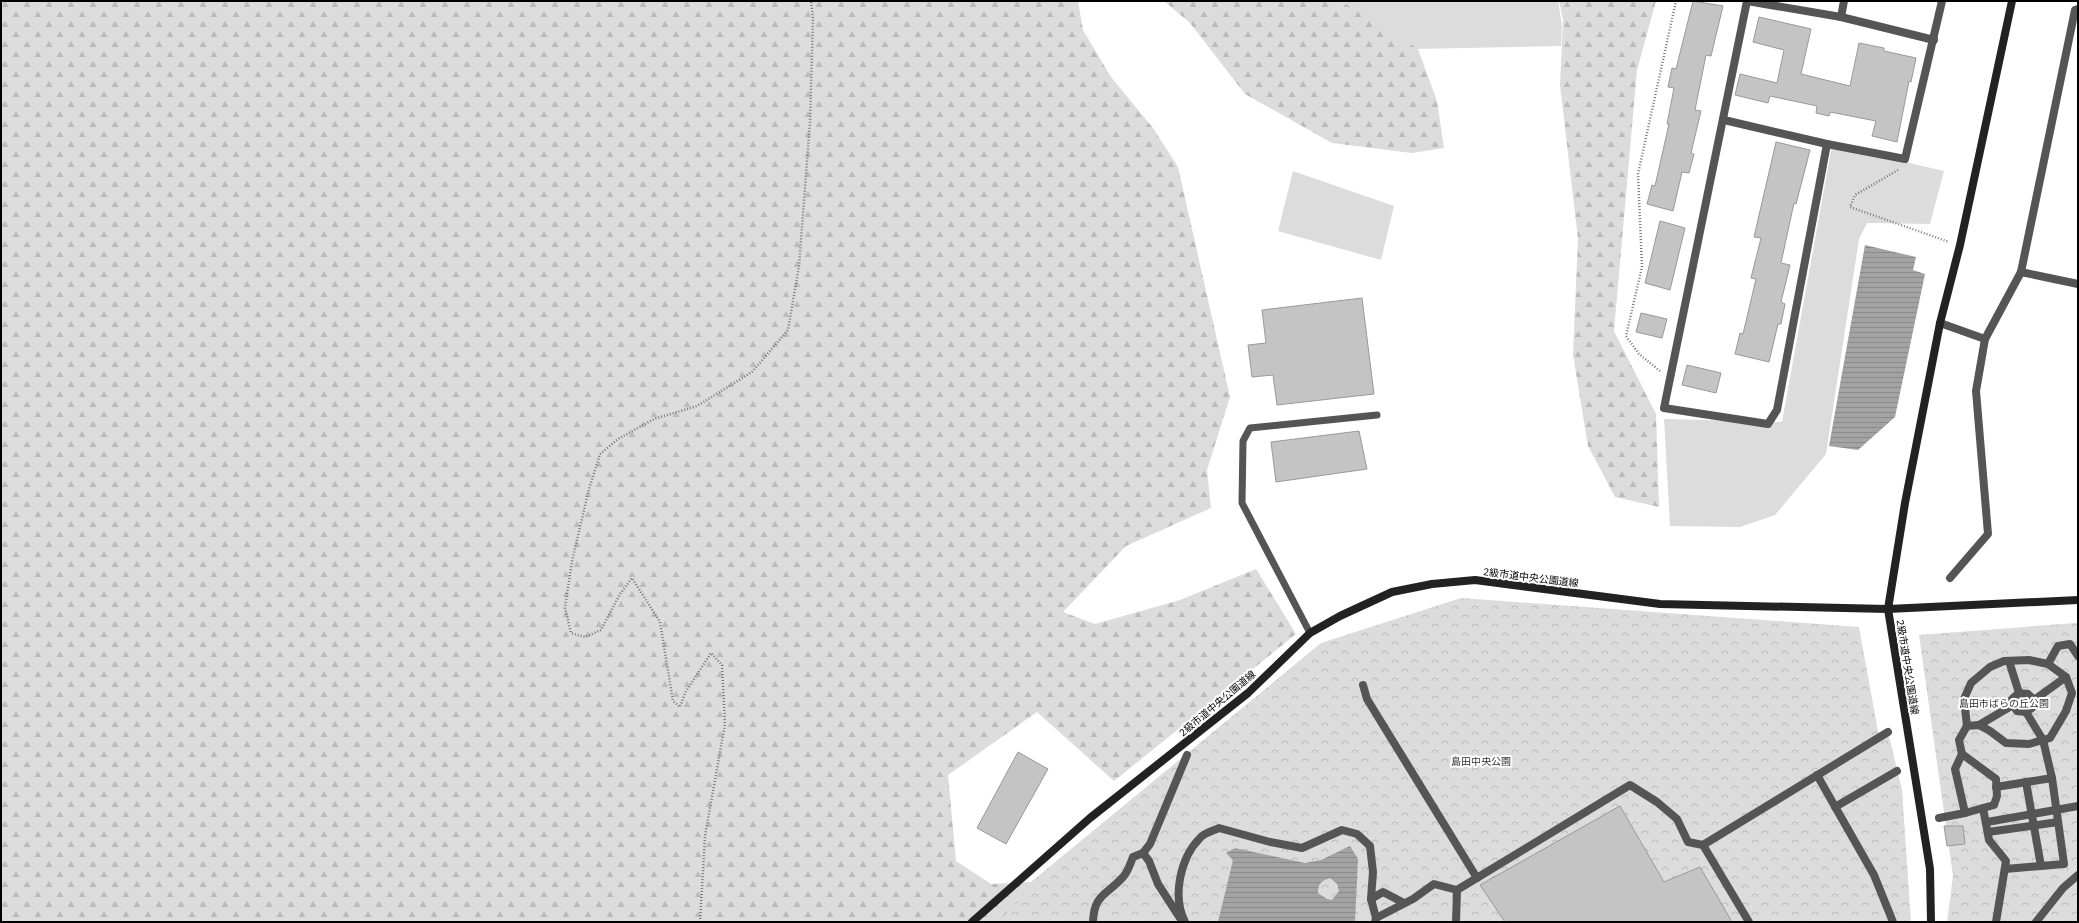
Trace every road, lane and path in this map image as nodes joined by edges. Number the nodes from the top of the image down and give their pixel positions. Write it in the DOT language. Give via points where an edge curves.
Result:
graph roads {
  1 [pos="811,1"];
  2 [pos="1676,1"];
  3 [pos="1747,1"];
  4 [pos="1844,1"];
  5 [pos="1942,1"];
  6 [pos="2012,1"];
  7 [pos="2078,9"];
  8 [pos="1841,16"];
  9 [pos="1934,40"];
  10 [pos="1724,120"];
  11 [pos="1827,144"];
  12 [pos="1905,159"];
  13 [pos="1960,245"];
  14 [pos="2021,272"];
  15 [pos="2078,284"];
  16 [pos="1940,324"];
  17 [pos="1985,339"];
  18 [pos="1669,379"];
  19 [pos="1377,415"];
  20 [pos="1950,578"];
  21 [pos="2078,600"];
  22 [pos="1888,609"];
  23 [pos="1310,633"];
  24 [pos="2078,656"];
  25 [pos="2009,661"];
  26 [pos="2048,664"];
  27 [pos="2066,677"];
  28 [pos="1363,685"];
  29 [pos="2020,693"];
  30 [pos="2034,700"];
  31 [pos="2074,700"];
  32 [pos="2013,705"];
  33 [pos="2026,712"];
  34 [pos="1978,725"];
  35 [pos="1967,726"];
  36 [pos="1888,732"];
  37 [pos="2043,740"];
  38 [pos="1962,754"];
  39 [pos="1187,755"];
  40 [pos="1897,771"];
  41 [pos="1817,775"];
  42 [pos="2052,778"];
  43 [pos="2026,782"];
  44 [pos="1996,787"];
  45 [pos="2078,806"];
  46 [pos="1835,807"];
  47 [pos="1983,808"];
  48 [pos="1965,812"];
  49 [pos="1939,818"];
  50 [pos="1987,822"];
  51 [pos="2058,822"];
  52 [pos="1988,832"];
  53 [pos="1703,845"];
  54 [pos="1143,853"];
  55 [pos="2041,866"];
  56 [pos="2005,869"];
  57 [pos="2078,875"];
  58 [pos="1477,878"];
  59 [pos="1457,890"];
  60 [pos="1371,899"];
  61 [pos="1404,903"];
  62 [pos="1375,920"];
  63 [pos="700,922"];
  64 [pos="972,922"];
  65 [pos="1093,922"];
  66 [pos="1184,922"];
  67 [pos="1456,922"];
  68 [pos="1749,922"];
  69 [pos="1893,922"];
  70 [pos="1931,922"];
  71 [pos="1996,922"];
  72 [pos="2036,922"];
  1 -- 63 [label="path" via="813,18 810,122 799,266 788,330 752,372 697,406 654,419 618,439 600,454 572,561 565,608 571,634 586,638 600,630 632,578 660,622 673,701 680,707 685,693 711,653 722,665 725,724 706,836"];
  2 -- 18 [label="path" via="1638,174 1642,267 1626,336 1639,354"];
  3 -- 8 [label="street"];
  3 -- 10 [label="street"];
  4 -- 8 [label="street"];
  5 -- 9 [label="street"];
  6 -- 13 [label="street"];
  7 -- 14 [label="street" via="2075,10"];
  8 -- 9 [label="street"];
  9 -- 12 [label="street"];
  10 -- 11 [label="street"];
  10 -- 18 [label="street"];
  11 -- 12 [label="street"];
  11 -- 18 [label="street" via="1778,410 1768,424 1664,408"];
  12 -- 13 [label="path" via="1902,168 1855,195 1850,207"];
  13 -- 16 [label="street"];
  14 -- 15 [label="street"];
  14 -- 17 [label="street"];
  16 -- 17 [label="street"];
  16 -- 22 [label="street" via="1905,503"];
  17 -- 20 [label="street" via="1976,391 1988,534"];
  19 -- 23 [label="lane" via="1250,428 1243,441 1242,503"];
  21 -- 22 [label="street"];
  22 -- 23 [label="street, 2級市道中央公園道線" via="1660,604 1475,580 1432,584 1392,592"];
  22 -- 70 [label="street, 2級市道中央公園道線" via="1930,869"];
  23 -- 64 [label="street, 2級市道中央公園道線" via="1248,693 1090,818"];
  24 -- 26 [label="street" via="2070,644 2058,646"];
  25 -- 26 [label="street" via="2029,660"];
  25 -- 29 [label="street"];
  25 -- 35 [label="street" via="1990,667 1971,683 1964,699"];
  26 -- 27 [label="street"];
  27 -- 30 [label="street"];
  27 -- 31 [label="street"];
  28 -- 58 [label="street" via="1367,699"];
  29 -- 30 [label="street" via="2028,694"];
  29 -- 32 [label="street" via="2012,699"];
  30 -- 33 [label="street" via="2032,708"];
  31 -- 37 [label="street" via="2050,738"];
  32 -- 33 [label="street" via="2017,711"];
  32 -- 34 [label="street"];
  33 -- 37 [label="street"];
  34 -- 35 [label="street"];
  34 -- 37 [label="street" via="2006,743 2029,744"];
  35 -- 38 [label="street" via="1959,740"];
  36 -- 41 [label="street"];
  37 -- 42 [label="street"];
  38 -- 44 [label="street" via="1996,778"];
  38 -- 48 [label="street" via="1955,769"];
  39 -- 54 [label="street" via="1150,844"];
  40 -- 46 [label="street"];
  41 -- 46 [label="street"];
  41 -- 53 [label="street"];
  42 -- 43 [label="street"];
  42 -- 51 [label="street"];
  43 -- 44 [label="street"];
  43 -- 55 [label="street"];
  44 -- 47 [label="street" via="1994,805"];
  45 -- 50 [label="street"];
  46 -- 69 [label="street" via="1874,875"];
  47 -- 48 [label="street"];
  47 -- 50 [label="street"];
  48 -- 49 [label="street"];
  50 -- 52 [label="street"];
  51 -- 52 [label="street"];
  51 -- 55 [label="street" via="2064,864"];
  52 -- 56 [label="street" via="1989,840 2006,861"];
  53 -- 58 [label="street" via="1688,842 1677,819 1657,802 1630,785"];
  53 -- 68 [label="street"];
  54 -- 65 [label="street" via="1133,857 1125,875 1101,895"];
  54 -- 66 [label="street" via="1158,884"];
  55 -- 56 [label="street"];
  56 -- 71 [label="street"];
  57 -- 72 [label="street" via="2063,888"];
  58 -- 59 [label="street"];
  59 -- 61 [label="street" via="1434,884"];
  59 -- 67 [label="street"];
  60 -- 61 [label="street" via="1383,892"];
  60 -- 62 [label="street"];
  60 -- 66 [label="street" via="1373,872 1370,846 1357,834 1342,830 1302,848 1219,828 1200,837 1185,857 1179,888 1180,912"];
  61 -- 62 [label="street"];
}
